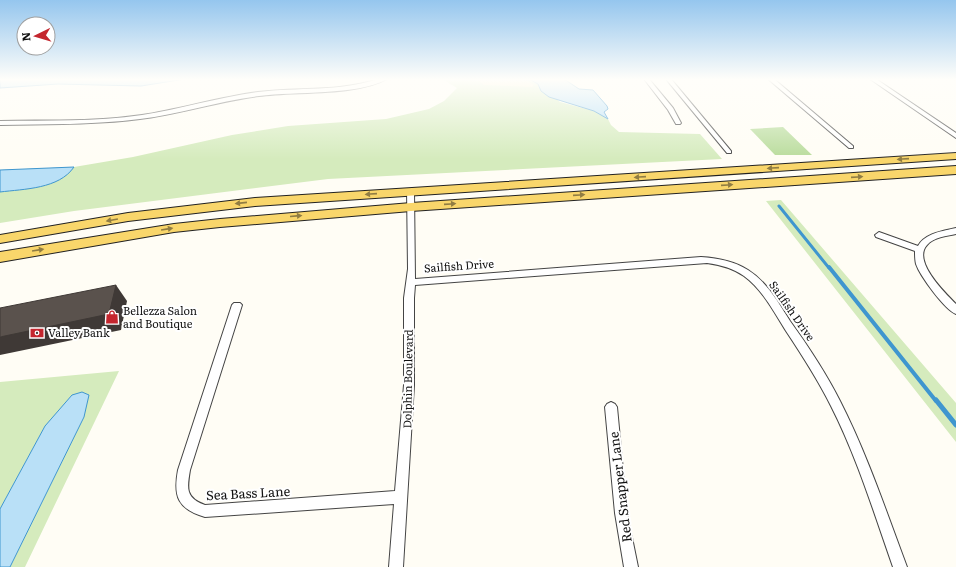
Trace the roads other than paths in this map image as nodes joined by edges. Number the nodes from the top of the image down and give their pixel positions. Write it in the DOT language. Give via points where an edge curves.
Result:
graph roads {
  1 [pos="202,105"];
  2 [pos="668,105"];
  3 [pos="690,105"];
  4 [pos="802,105"];
  5 [pos="911,105"];
  6 [pos="0,123"];
  7 [pos="678,123"];
  8 [pos="956,136"];
  9 [pos="851,147"];
  10 [pos="729,152"];
  11 [pos="956,156"];
  12 [pos="923,158"];
  13 [pos="956,170"];
  14 [pos="939,171"];
  15 [pos="679,174"];
  16 [pos="688,188"];
  17 [pos="410,191"];
  18 [pos="411,206"];
  19 [pos="956,230"];
  20 [pos="879,235"];
  21 [pos="0,239"];
  22 [pos="920,250"];
  23 [pos="0,257"];
  24 [pos="411,282"];
  25 [pos="237,305"];
  26 [pos="956,310"];
  27 [pos="611,407"];
  28 [pos="401,496"];
  29 [pos="396,567"];
  30 [pos="632,567"];
  31 [pos="900,567"];
  1 -- 6 [label="street" via="139,118"];
  2 -- 7 [label="street"];
  3 -- 10 [label="street"];
  4 -- 9 [label="street"];
  5 -- 8 [label="street"];
  11 -- 12 [label="main road"];
  12 -- 14 [label="main road"];
  12 -- 15 [label="main road, one-way"];
  13 -- 14 [label="main road"];
  16 -- 14 [label="main road, one-way"];
  15 -- 16 [label="main road"];
  15 -- 17 [label="main road, one-way"];
  18 -- 16 [label="main road, one-way"];
  17 -- 18 [label="street, Dolphin Boulevard"];
  17 -- 21 [label="main road, one-way" via="193,209 128,217"];
  23 -- 18 [label="main road, one-way" via="174,228"];
  18 -- 24 [label="street, Dolphin Boulevard"];
  19 -- 22 [label="street" via="930,238 922,244"];
  20 -- 22 [label="street"];
  22 -- 26 [label="street" via="919,258 929,282"];
  24 -- 28 [label="street, Dolphin Boulevard" via="410,385"];
  24 -- 31 [label="street, Sailfish Drive" via="701,260 724,262 741,270 765,290 821,376 844,420"];
  25 -- 28 [label="street, Sea Bass Lane" via="184,470 182,493 187,503 196,509 206,511"];
  27 -- 30 [label="street, Red Snapper Lane" via="621,513"];
  28 -- 29 [label="street, Dolphin Boulevard"];
}
